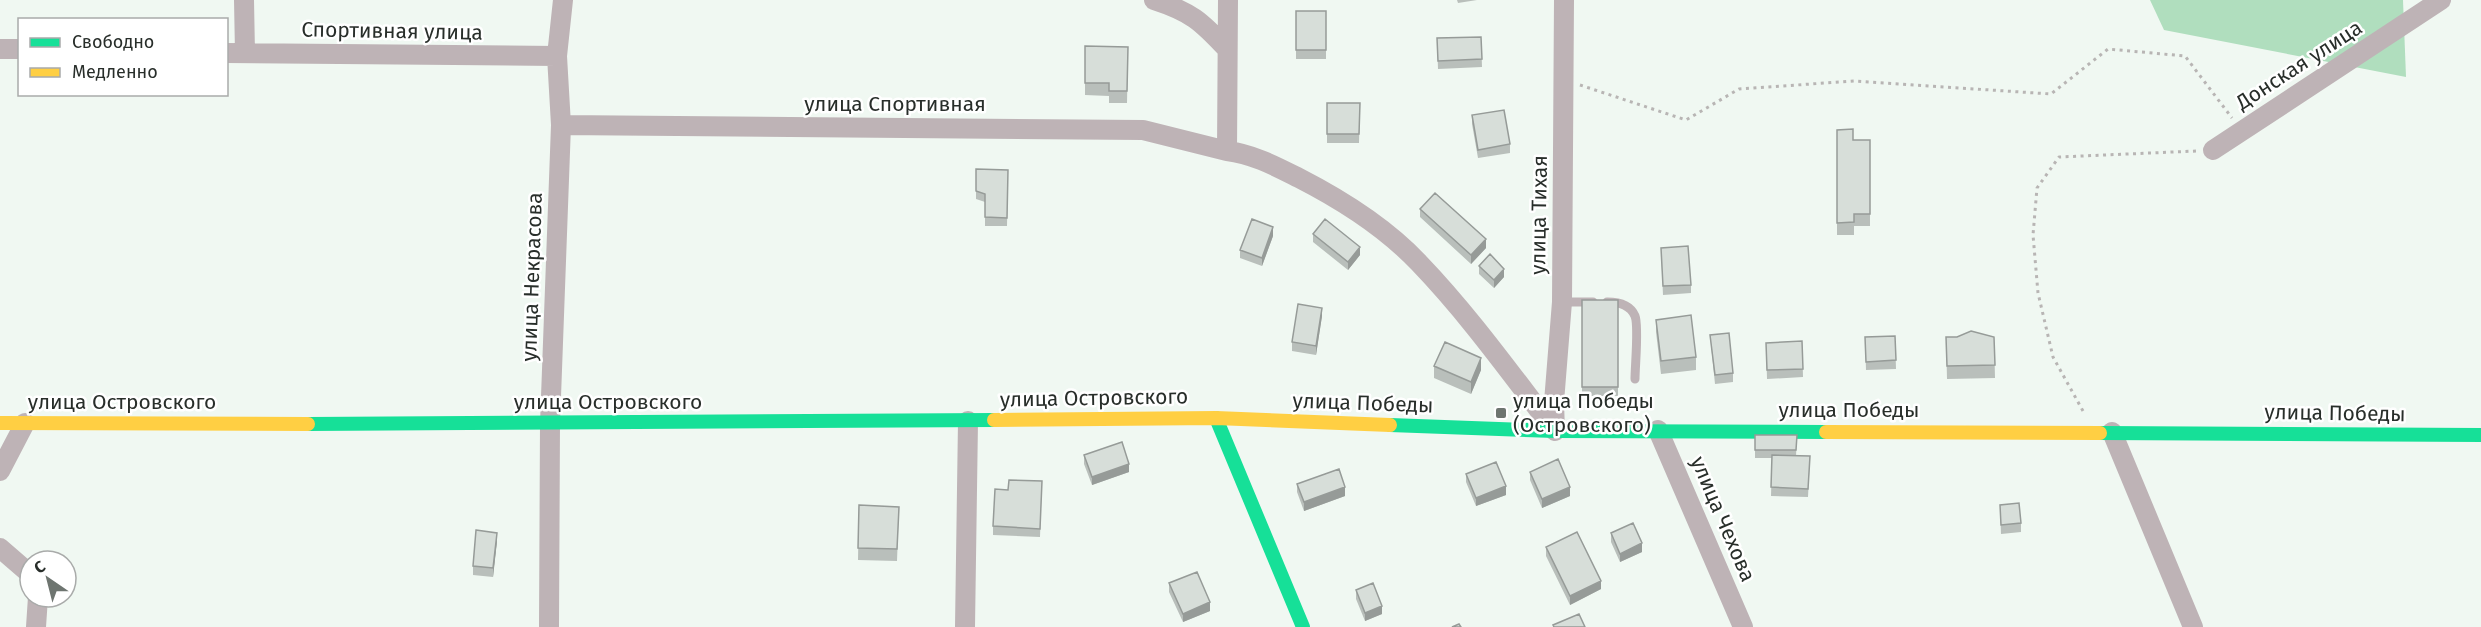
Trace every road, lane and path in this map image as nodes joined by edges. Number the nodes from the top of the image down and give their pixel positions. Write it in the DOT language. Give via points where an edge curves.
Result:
graph roads {
  1 [pos="244,0"];
  2 [pos="563,0"];
  3 [pos="1154,0"];
  4 [pos="1228,0"];
  5 [pos="1564,0"];
  6 [pos="2441,0"];
  7 [pos="0,49"];
  8 [pos="18,49"];
  9 [pos="1227,49"];
  10 [pos="236,53"];
  11 [pos="557,56"];
  12 [pos="1564,80"];
  13 [pos="561,125"];
  14 [pos="2242,132"];
  15 [pos="2213,150"];
  16 [pos="1227,151"];
  17 [pos="1562,302"];
  18 [pos="1635,379"];
  19 [pos="1216,418"];
  20 [pos="968,421"];
  21 [pos="0,423"];
  22 [pos="26,423"];
  23 [pos="550,424"];
  24 [pos="1659,430"];
  25 [pos="1555,431"];
  26 [pos="2103,432"];
  27 [pos="2481,435"];
  28 [pos="0,471"];
  29 [pos="0,548"];
  30 [pos="18,564"];
  31 [pos="37,609"];
  32 [pos="36,627"];
  33 [pos="549,627"];
  34 [pos="965,627"];
  35 [pos="1303,627"];
  36 [pos="1743,627"];
  37 [pos="2193,627"];
  1 -- 10 [label="street"];
  2 -- 11 [label="street, улица Некрасова"];
  3 -- 9 [label="street" via="1202,22"];
  4 -- 9 [label="street"];
  5 -- 12 [label="street, улица Тихая"];
  6 -- 14 [label="street, Донская улица"];
  7 -- 8 [label="street"];
  9 -- 16 [label="street"];
  10 -- 11 [label="street, Спортивная улица"];
  11 -- 13 [label="street, улица Некрасова"];
  12 -- 14 [label="path" via="1686,120 1739,89 1854,81 2051,94 2108,49 2185,56"];
  12 -- 17 [label="street, улица Тихая"];
  13 -- 16 [label="street, улица Спортивная" via="1143,130"];
  13 -- 23 [label="street, улица Некрасова"];
  14 -- 15 [label="street, Донская улица"];
  15 -- 26 [label="path" via="2060,157 2037,188 2033,235 2038,293 2053,357"];
  16 -- 25 [label="street, улица Спортивная" via="1243,153 1323,190 1370,221 1410,255 1464,315"];
  17 -- 18 [label="lane" via="1619,302 1628,307 1636,321"];
  17 -- 25 [label="street, улица Тихая"];
  19 -- 20 [label="main road, улица Островского"];
  19 -- 25 [label="main road, улица Победы"];
  19 -- 35 [label="main road"];
  20 -- 23 [label="main road, улица Островского"];
  20 -- 34 [label="street"];
  21 -- 22 [label="main road, улица Островского"];
  22 -- 23 [label="main road, улица Островского"];
  22 -- 28 [label="street"];
  23 -- 33 [label="street, улица Некрасова"];
  24 -- 25 [label="main road, улица Победы"];
  24 -- 26 [label="main road, улица Победы"];
  24 -- 36 [label="street, улица Чехова"];
  26 -- 27 [label="main road, улица Победы"];
  26 -- 37 [label="street"];
  29 -- 30 [label="street"];
  31 -- 32 [label="street"];
}
